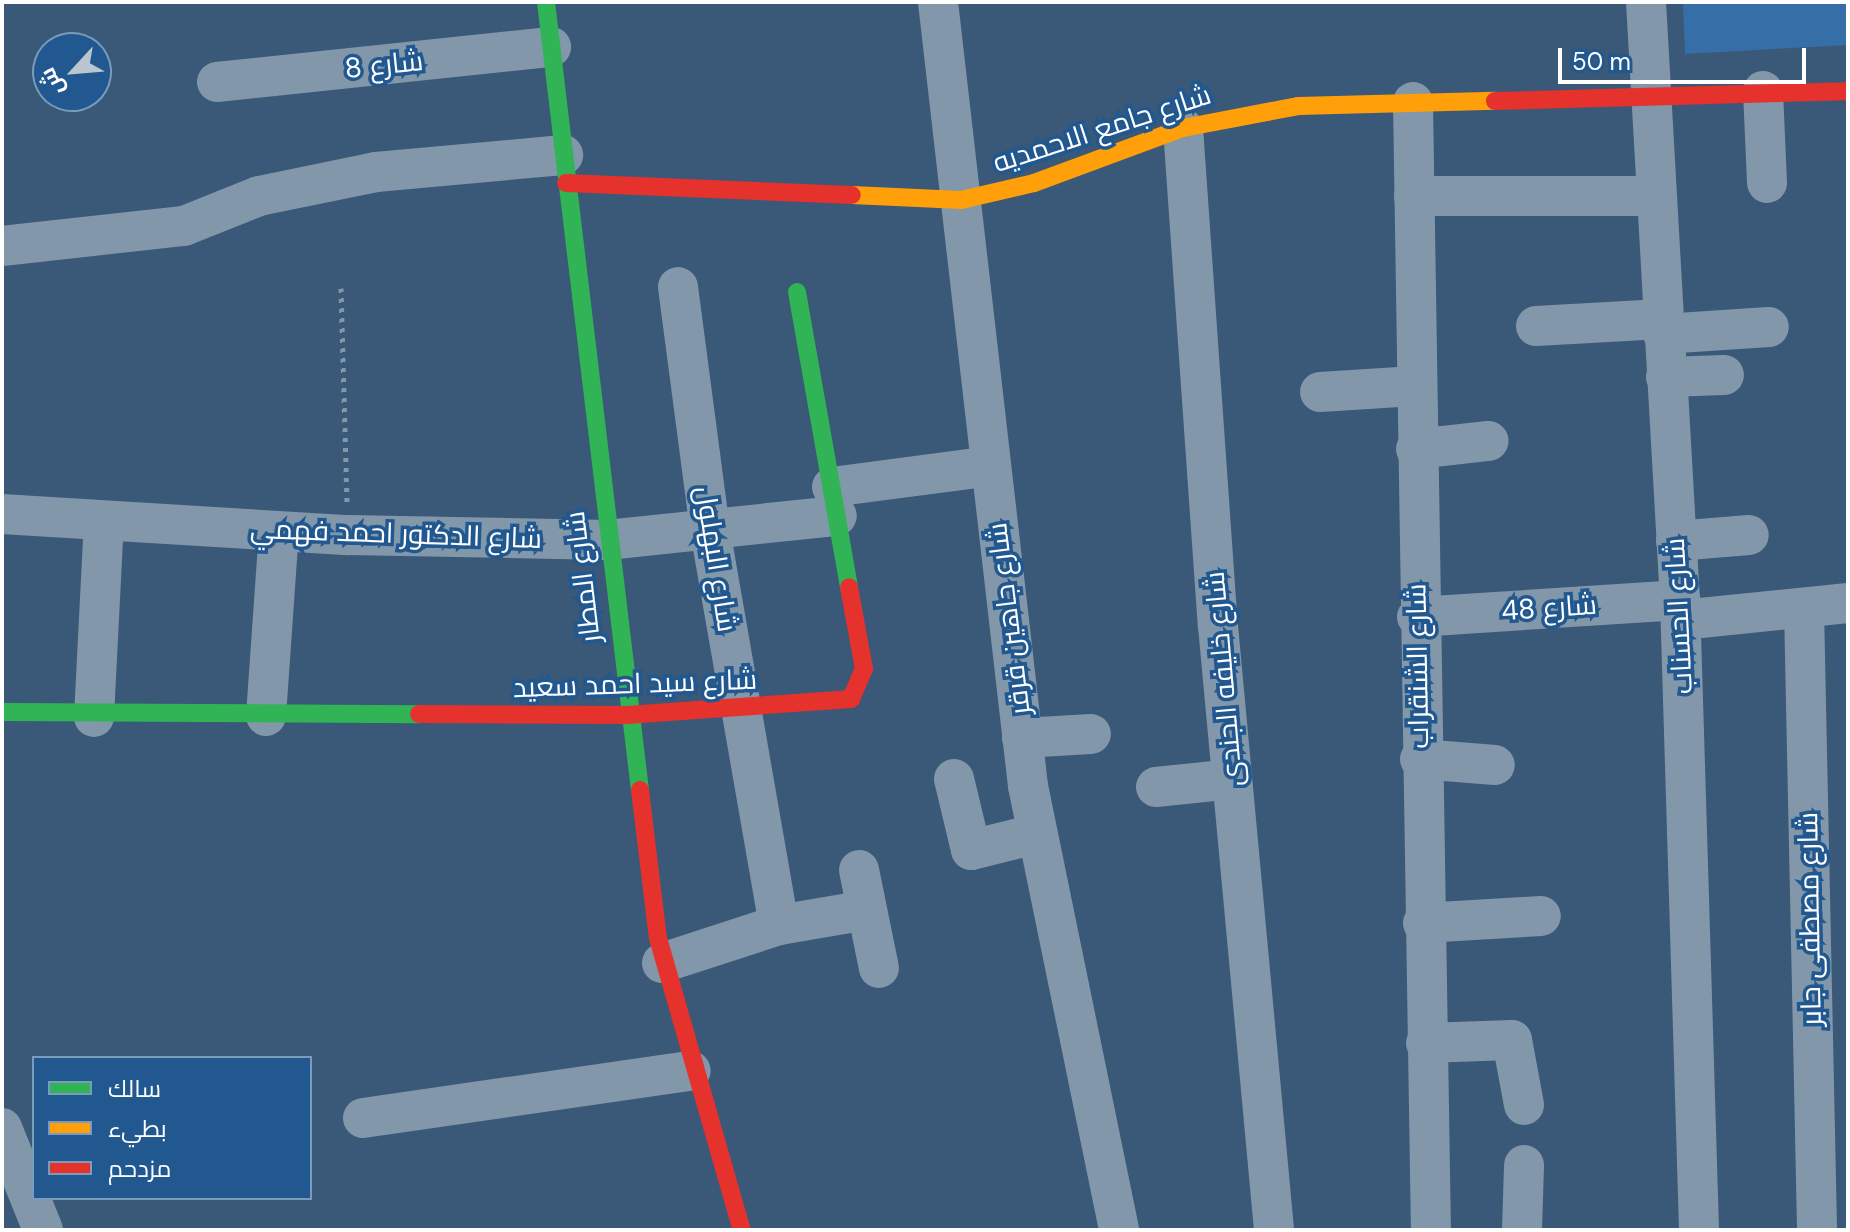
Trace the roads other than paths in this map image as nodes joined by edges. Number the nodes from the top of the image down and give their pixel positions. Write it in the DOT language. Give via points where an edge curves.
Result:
graph roads {
  1 [pos="546,2"];
  2 [pos="938,2"];
  3 [pos="1646,2"];
  4 [pos="551,47"];
  5 [pos="217,82"];
  6 [pos="1763,91"];
  7 [pos="1848,91"];
  8 [pos="1650,95"];
  9 [pos="1413,102"];
  10 [pos="1183,128"];
  11 [pos="564,169"];
  12 [pos="1767,183"];
  13 [pos="1414,196"];
  14 [pos="1654,196"];
  15 [pos="961,200"];
  16 [pos="2,246"];
  17 [pos="678,287"];
  18 [pos="797,292"];
  19 [pos="1536,326"];
  20 [pos="1662,326"];
  21 [pos="1769,327"];
  22 [pos="1724,375"];
  23 [pos="1666,377"];
  24 [pos="1415,386"];
  25 [pos="1320,392"];
  26 [pos="1489,441"];
  27 [pos="1416,449"];
  28 [pos="991,466"];
  29 [pos="834,501"];
  30 [pos="2,514"];
  31 [pos="104,522"];
  32 [pos="710,530"];
  33 [pos="279,531"];
  34 [pos="1749,535"];
  35 [pos="607,540"];
  36 [pos="1676,541"];
  37 [pos="1848,603"];
  38 [pos="1804,608"];
  39 [pos="1680,610"];
  40 [pos="1417,617"];
  41 [pos="741,710"];
  42 [pos="2,712"];
  43 [pos="627,715"];
  44 [pos="266,716"];
  45 [pos="94,717"];
  46 [pos="1091,734"];
  47 [pos="1022,738"];
  48 [pos="1420,759"];
  49 [pos="1495,765"];
  50 [pos="954,779"];
  51 [pos="1232,779"];
  52 [pos="1156,787"];
  53 [pos="1036,834"];
  54 [pos="859,870"];
  55 [pos="867,910"];
  56 [pos="1541,916"];
  57 [pos="1423,923"];
  58 [pos="779,925"];
  59 [pos="662,963"];
  60 [pos="879,968"];
  61 [pos="1426,1043"];
  62 [pos="691,1071"];
  63 [pos="1524,1105"];
  64 [pos="363,1118"];
  65 [pos="2,1128"];
  66 [pos="1524,1165"];
  67 [pos="43,1230"];
  68 [pos="742,1230"];
  69 [pos="1119,1230"];
  70 [pos="1274,1230"];
  71 [pos="1431,1230"];
  72 [pos="1522,1230"];
  73 [pos="1699,1230"];
  74 [pos="1817,1230"];
  1 -- 4 [label="street, شارع المطار"];
  2 -- 15 [label="street, شارع جاهين قرقر"];
  3 -- 8 [label="street, شارع الحسناب"];
  4 -- 5 [label="street, شارع 8"];
  4 -- 11 [label="street, شارع المطار"];
  6 -- 7 [label="street, شارع جامع الاحمديه"];
  6 -- 8 [label="street, شارع جامع الاحمديه"];
  6 -- 12 [label="street"];
  8 -- 9 [label="street, شارع جامع الاحمديه"];
  8 -- 14 [label="street, شارع الحسناب"];
  9 -- 10 [label="street, شارع جامع الاحمديه" via="1298,106"];
  9 -- 13 [label="street, شارع الشنقراب"];
  10 -- 15 [label="street, شارع جامع الاحمديه" via="1034,183"];
  10 -- 51 [label="street, شارع خليفه الجندى"];
  11 -- 15 [label="street, شارع جامع الاحمديه"];
  11 -- 16 [label="street" via="376,172 259,196 184,226"];
  11 -- 35 [label="street, شارع المطار"];
  13 -- 14 [label="street"];
  13 -- 24 [label="street, شارع الشنقراب"];
  14 -- 20 [label="street, شارع الحسناب"];
  15 -- 28 [label="street, شارع جاهين قرقر"];
  17 -- 32 [label="street, شارع البهلول"];
  18 -- 29 [label="street, شارع سيد احمد سعيد"];
  19 -- 20 [label="street"];
  20 -- 21 [label="street"];
  20 -- 23 [label="street, شارع الحسناب"];
  22 -- 23 [label="street"];
  23 -- 36 [label="street, شارع الحسناب"];
  24 -- 25 [label="street"];
  24 -- 27 [label="street, شارع الشنقراب"];
  26 -- 27 [label="street"];
  27 -- 40 [label="street, شارع الشنقراب"];
  28 -- 29 [label="street, شارع الدكتور احمد فهمي"];
  28 -- 47 [label="street, شارع جاهين قرقر"];
  29 -- 32 [label="street, شارع الدكتور احمد فهمي"];
  29 -- 41 [label="street, شارع سيد احمد سعيد" via="864,669 860,691 840,702"];
  30 -- 31 [label="street, شارع الدكتور احمد فهمي"];
  31 -- 33 [label="street, شارع الدكتور احمد فهمي"];
  31 -- 45 [label="street"];
  32 -- 35 [label="street, شارع الدكتور احمد فهمي"];
  32 -- 41 [label="street, شارع البهلول"];
  33 -- 35 [label="street, شارع الدكتور احمد فهمي"];
  33 -- 44 [label="street"];
  34 -- 36 [label="street"];
  35 -- 43 [label="street, شارع المطار"];
  36 -- 39 [label="street, شارع الحسناب"];
  37 -- 38 [label="street, شارع 48"];
  38 -- 39 [label="street, شارع 48"];
  38 -- 74 [label="street, شارع مصطفى جابر"];
  39 -- 40 [label="street, شارع 48"];
  39 -- 73 [label="street, شارع الحسناب"];
  40 -- 48 [label="street, شارع الشنقراب"];
  41 -- 43 [label="street, شارع سيد احمد سعيد"];
  41 -- 58 [label="street, شارع البهلول"];
  42 -- 45 [label="street, شارع سيد احمد سعيد"];
  43 -- 44 [label="street, شارع سيد احمد سعيد"];
  43 -- 59 [label="street, شارع المطار"];
  44 -- 45 [label="street, شارع سيد احمد سعيد"];
  46 -- 47 [label="street"];
  47 -- 53 [label="street, شارع جاهين قرقر"];
  48 -- 49 [label="street"];
  48 -- 57 [label="street, شارع الشنقراب"];
  50 -- 53 [label="street" via="971,850"];
  51 -- 52 [label="street"];
  51 -- 70 [label="street, شارع خليفه الجندى"];
  53 -- 69 [label="street, شارع جاهين قرقر"];
  54 -- 55 [label="street"];
  55 -- 58 [label="street"];
  55 -- 60 [label="street"];
  56 -- 57 [label="street"];
  57 -- 61 [label="street, شارع الشنقراب"];
  58 -- 59 [label="street"];
  59 -- 62 [label="street, شارع المطار"];
  61 -- 63 [label="street" via="1512,1040"];
  61 -- 71 [label="street, شارع الشنقراب"];
  62 -- 64 [label="street"];
  62 -- 68 [label="street, شارع المطار"];
  65 -- 67 [label="street"];
  66 -- 72 [label="street"];
}
